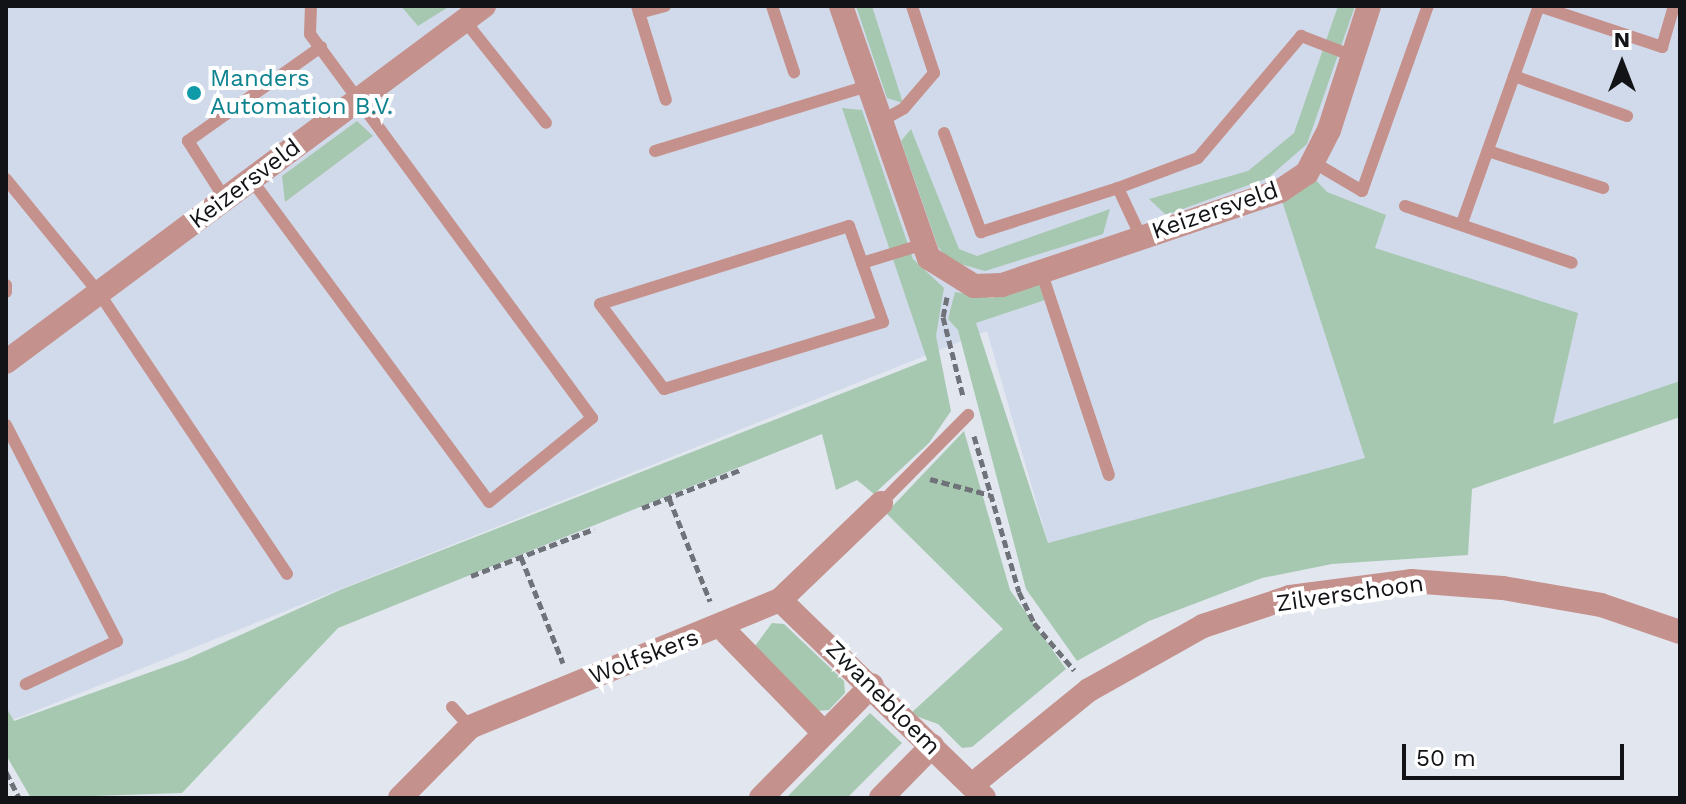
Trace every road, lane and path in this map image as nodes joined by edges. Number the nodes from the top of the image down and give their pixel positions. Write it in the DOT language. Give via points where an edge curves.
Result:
graph roads {
  1 [pos="311,6"];
  2 [pos="484,6"];
  3 [pos="665,6"];
  4 [pos="772,6"];
  5 [pos="841,6"];
  6 [pos="912,6"];
  7 [pos="1369,6"];
  8 [pos="1428,6"];
  9 [pos="1674,6"];
  10 [pos="638,10"];
  11 [pos="465,21"];
  12 [pos="321,47"];
  13 [pos="1353,56"];
  14 [pos="794,72"];
  15 [pos="1514,76"];
  16 [pos="868,86"];
  17 [pos="361,98"];
  18 [pos="666,100"];
  19 [pos="1627,116"];
  20 [pos="881,121"];
  21 [pos="546,123"];
  22 [pos="944,133"];
  23 [pos="655,151"];
  24 [pos="1488,151"];
  25 [pos="1313,162"];
  26 [pos="6,179"];
  27 [pos="251,179"];
  28 [pos="1118,188"];
  29 [pos="1603,188"];
  30 [pos="225,199"];
  31 [pos="1405,206"];
  32 [pos="1462,223"];
  33 [pos="1141,237"];
  34 [pos="924,244"];
  35 [pos="862,263"];
  36 [pos="1572,263"];
  37 [pos="1041,271"];
  38 [pos="951,278"];
  39 [pos="6,285"];
  40 [pos="6,292"];
  41 [pos="99,293"];
  42 [pos="6,362"];
  43 [pos="968,415"];
  44 [pos="6,425"];
  45 [pos="740,470"];
  46 [pos="910,474"];
  47 [pos="1109,475"];
  48 [pos="991,495"];
  49 [pos="669,498"];
  50 [pos="881,503"];
  51 [pos="642,508"];
  52 [pos="594,529"];
  53 [pos="521,557"];
  54 [pos="287,574"];
  55 [pos="471,576"];
  56 [pos="780,600"];
  57 [pos="711,603"];
  58 [pos="721,627"];
  59 [pos="1680,632"];
  60 [pos="563,663"];
  61 [pos="26,684"];
  62 [pos="872,685"];
  63 [pos="1089,690"];
  64 [pos="452,707"];
  65 [pos="470,727"];
  66 [pos="823,732"];
  67 [pos="932,746"];
  68 [pos="6,772"];
  69 [pos="978,792"];
  70 [pos="19,798"];
  71 [pos="400,798"];
  72 [pos="761,798"];
  73 [pos="881,798"];
  1 -- 12 [label="lane" via="310,34"];
  2 -- 11 [label="street, Keizersveld"];
  3 -- 10 [label="lane"];
  4 -- 14 [label="lane"];
  5 -- 16 [label="street"];
  6 -- 20 [label="lane" via="934,73 904,108"];
  7 -- 13 [label="street, Keizersveld"];
  8 -- 25 [label="lane" via="1362,191"];
  9 -- 15 [label="lane" via="1662,47 1539,6"];
  10 -- 18 [label="lane"];
  11 -- 17 [label="street, Keizersveld"];
  11 -- 21 [label="lane"];
  12 -- 17 [label="lane"];
  12 -- 30 [label="lane" via="188,141"];
  13 -- 25 [label="street, Keizersveld"];
  13 -- 28 [label="lane" via="1301,36 1198,158"];
  15 -- 19 [label="lane"];
  15 -- 24 [label="lane"];
  16 -- 20 [label="street"];
  16 -- 23 [label="lane"];
  17 -- 27 [label="street, Keizersveld"];
  17 -- 27 [label="lane" via="592,418 489,502"];
  20 -- 34 [label="street"];
  22 -- 28 [label="lane" via="981,232"];
  24 -- 29 [label="lane"];
  24 -- 32 [label="lane"];
  25 -- 33 [label="street, Keizersveld" via="1280,191"];
  26 -- 41 [label="lane"];
  27 -- 30 [label="street, Keizersveld"];
  28 -- 33 [label="lane"];
  30 -- 41 [label="street, Keizersveld"];
  31 -- 32 [label="lane"];
  32 -- 36 [label="lane"];
  33 -- 37 [label="street, Keizersveld"];
  34 -- 35 [label="lane"];
  34 -- 38 [label="street"];
  35 -- 35 [label="lane" via="883,322 664,389 600,304 849,226"];
  37 -- 38 [label="street, Keizersveld" via="1002,285"];
  37 -- 47 [label="lane"];
  38 -- 43 [label="path" via="943,317"];
  39 -- 40 [label="lane"];
  41 -- 42 [label="street, Keizersveld"];
  41 -- 54 [label="lane"];
  43 -- 46 [label="lane"];
  43 -- 48 [label="path"];
  44 -- 61 [label="lane" via="117,641"];
  45 -- 49 [label="path"];
  46 -- 48 [label="path"];
  46 -- 50 [label="lane"];
  48 -- 63 [label="path" via="1034,623"];
  49 -- 51 [label="path"];
  49 -- 57 [label="path"];
  50 -- 56 [label="street, Wolfskers"];
  52 -- 53 [label="path"];
  53 -- 55 [label="path"];
  53 -- 60 [label="path"];
  56 -- 58 [label="street, Wolfskers"];
  56 -- 62 [label="street, Zwanebloem"];
  58 -- 65 [label="street, Wolfskers"];
  58 -- 66 [label="street"];
  59 -- 63 [label="street, Zilverschoon" via="1601,605 1411,581 1290,597 1217,621"];
  62 -- 66 [label="street"];
  62 -- 67 [label="street, Zwanebloem"];
  63 -- 69 [label="street, Zilverschoon"];
  64 -- 65 [label="lane"];
  65 -- 71 [label="street, Wolfskers"];
  66 -- 72 [label="street"];
  67 -- 69 [label="street, Zwanebloem"];
  67 -- 73 [label="street"];
  68 -- 70 [label="path"];
}
